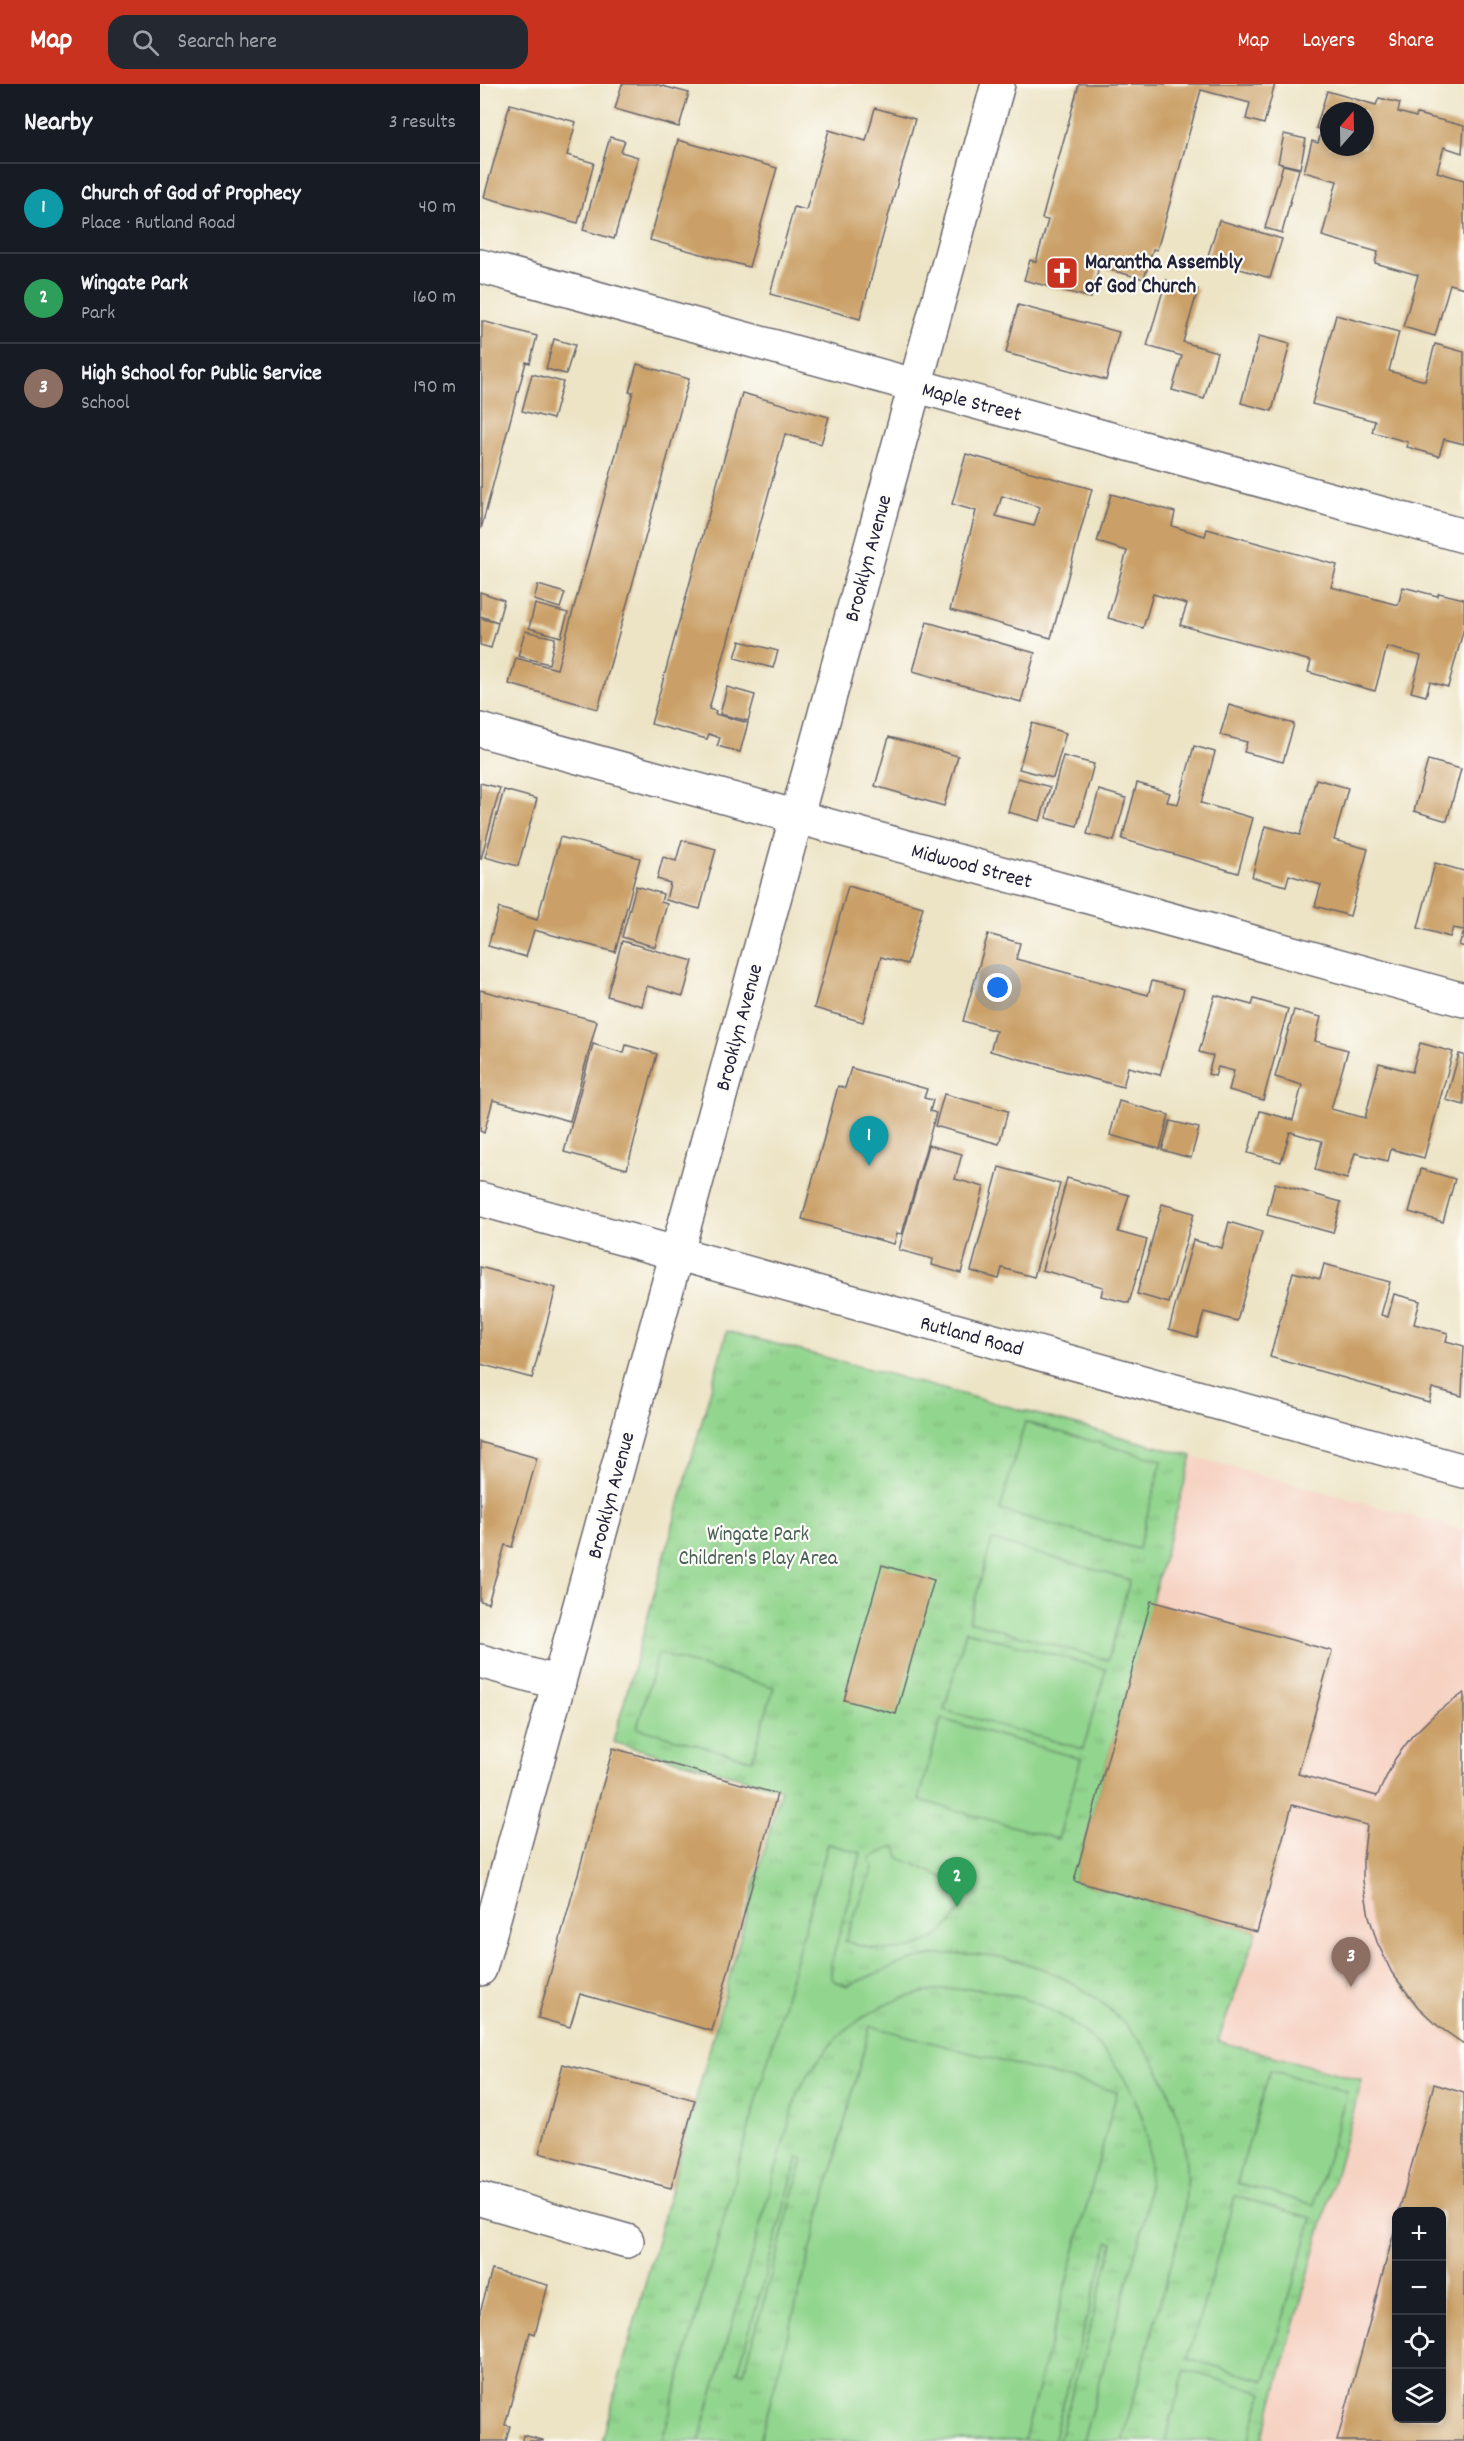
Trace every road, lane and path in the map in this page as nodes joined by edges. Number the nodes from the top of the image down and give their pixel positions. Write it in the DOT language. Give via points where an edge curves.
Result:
graph roads {
  1 [pos="998,84"];
  2 [pos="480,266"];
  3 [pos="915,385"];
  4 [pos="1464,536"];
  5 [pos="480,730"];
  6 [pos="796,817"];
  7 [pos="1464,1000"];
  8 [pos="480,1199"];
  9 [pos="676,1253"];
  10 [pos="1464,1471"];
  11 [pos="480,1661"];
  12 [pos="559,1683"];
  13 [pos="480,1969"];
  14 [pos="480,2199"];
  15 [pos="627,2241"];
  1 -- 3 [label="street, Brooklyn Avenue"];
  2 -- 3 [label="street, Maple Street"];
  3 -- 4 [label="street, Maple Street"];
  3 -- 6 [label="street, Brooklyn Avenue"];
  5 -- 6 [label="street, Midwood Street"];
  6 -- 7 [label="street, Midwood Street"];
  6 -- 9 [label="street, Brooklyn Avenue"];
  8 -- 9 [label="street, Rutland Road"];
  9 -- 10 [label="street, Rutland Road"];
  9 -- 12 [label="street, Brooklyn Avenue"];
  11 -- 12 [label="street"];
  12 -- 13 [label="street, Brooklyn Avenue"];
  14 -- 15 [label="street"];
}
